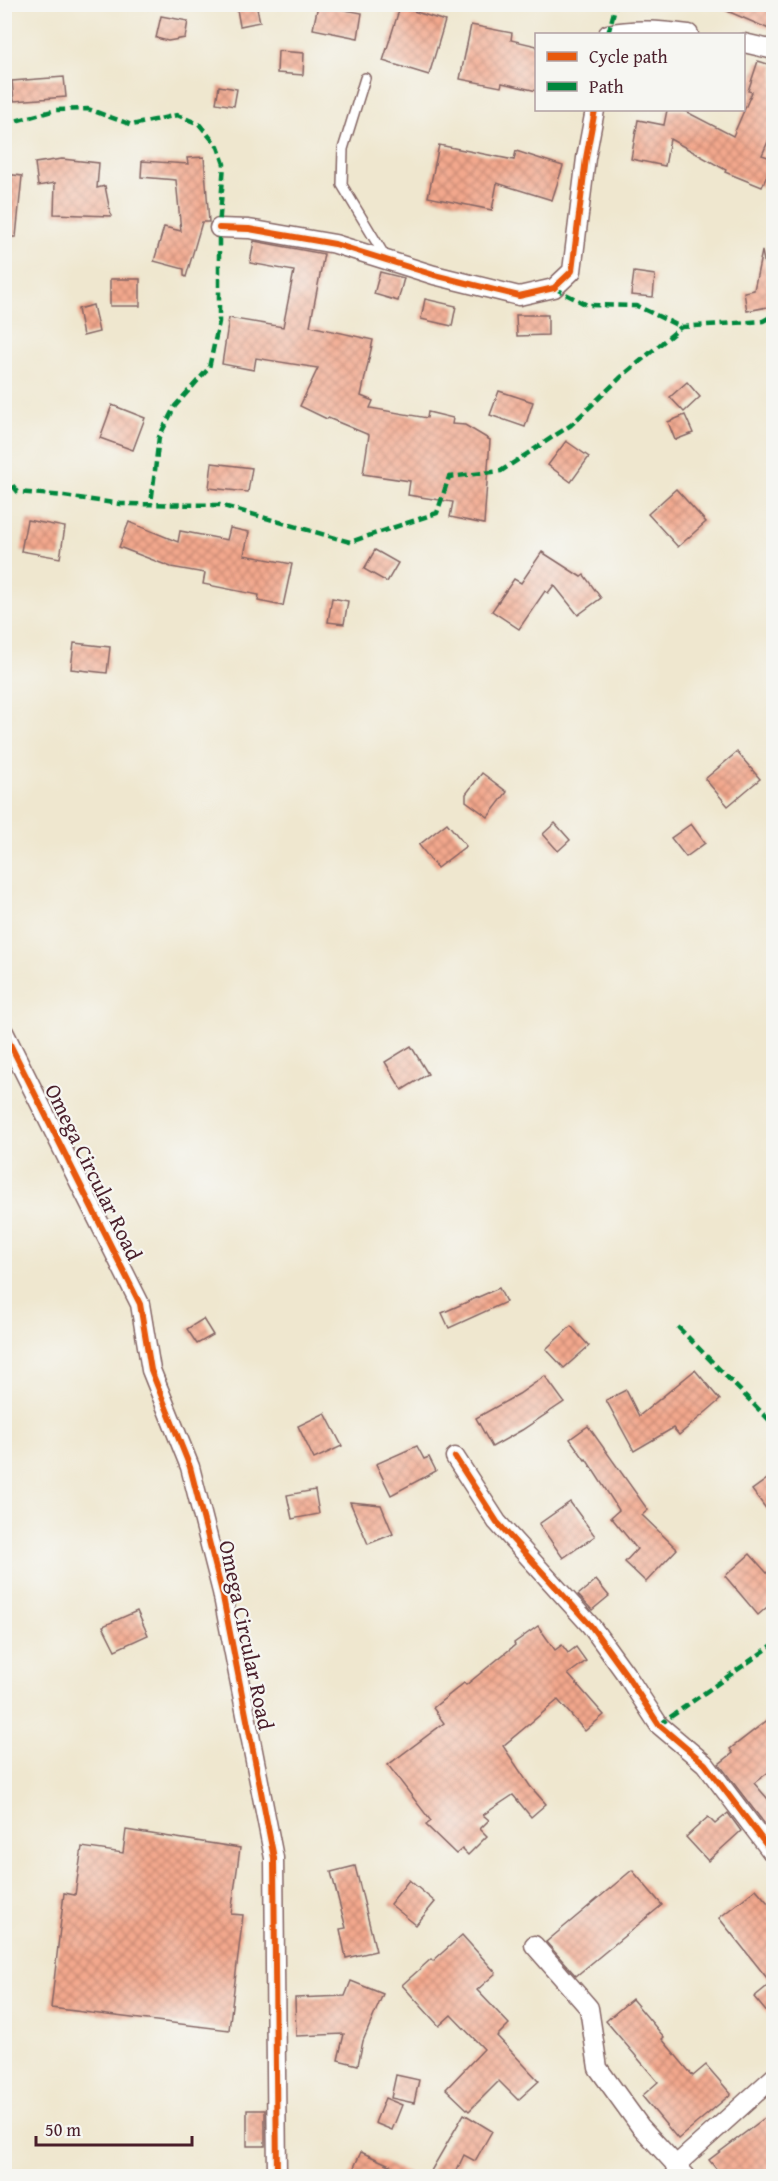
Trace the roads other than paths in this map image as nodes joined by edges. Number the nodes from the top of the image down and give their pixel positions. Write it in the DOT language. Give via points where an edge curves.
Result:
graph roads {
  1 [pos="614,33"];
  2 [pos="679,33"];
  3 [pos="745,43"];
  4 [pos="774,50"];
  5 [pos="365,78"];
  6 [pos="595,111"];
  7 [pos="219,228"];
  8 [pos="387,260"];
  9 [pos="4,1032"];
  10 [pos="455,1457"];
  11 [pos="774,1855"];
  12 [pos="534,1945"];
  13 [pos="774,2077"];
  14 [pos="680,2171"];
  15 [pos="277,2176"];
  1 -- 2 [label="street"];
  3 -- 4 [label="street"];
  5 -- 8 [label="lane" via="343,149 342,185"];
  6 -- 8 [label="street" via="572,271 554,288 519,296"];
  7 -- 8 [label="street" via="249,229 335,244"];
  9 -- 15 [label="street, Omega Circular Road" via="140,1304 151,1370 190,1467 222,1592 274,1858"];
  10 -- 11 [label="street" via="497,1522 591,1626 659,1725 705,1764"];
  12 -- 14 [label="street" via="589,2008 598,2068 640,2126"];
  13 -- 14 [label="street" via="724,2119"];
}
